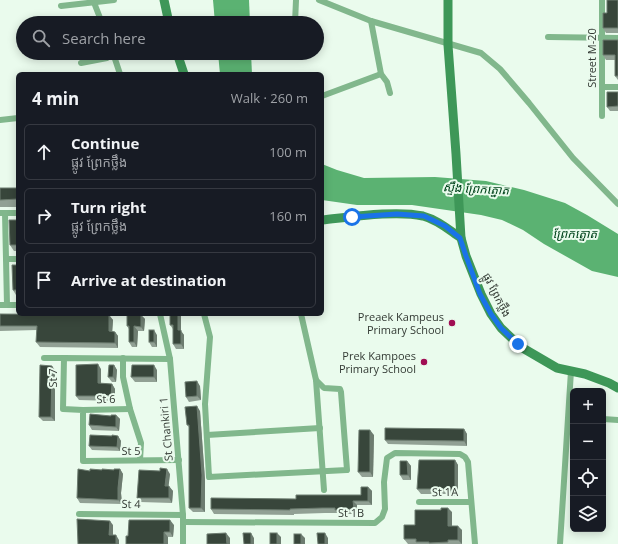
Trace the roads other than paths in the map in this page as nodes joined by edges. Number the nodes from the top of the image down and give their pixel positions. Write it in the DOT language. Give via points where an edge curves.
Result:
graph roads {
  1 [pos="114,0"];
  2 [pos="164,0"];
  3 [pos="296,0"];
  4 [pos="319,0"];
  5 [pos="448,0"];
  6 [pos="602,0"];
  7 [pos="94,1"];
  8 [pos="61,6"];
  9 [pos="99,16"];
  10 [pos="167,16"];
  11 [pos="295,16"];
  12 [pos="371,22"];
  13 [pos="548,37"];
  14 [pos="602,37"];
  15 [pos="618,38"];
  16 [pos="448,45"];
  17 [pos="97,60"];
  18 [pos="115,60"];
  19 [pos="179,60"];
  20 [pos="81,63"];
  21 [pos="119,72"];
  22 [pos="183,72"];
  23 [pos="381,74"];
  24 [pos="618,86"];
  25 [pos="602,87"];
  26 [pos="390,93"];
  27 [pos="324,95"];
  28 [pos="602,116"];
  29 [pos="16,118"];
  30 [pos="0,120"];
  31 [pos="618,204"];
  32 [pos="3,213"];
  33 [pos="16,213"];
  34 [pos="324,220"];
  35 [pos="460,238"];
  36 [pos="6,259"];
  37 [pos="16,259"];
  38 [pos="0,305"];
  39 [pos="7,305"];
  40 [pos="16,305"];
  41 [pos="160,316"];
  42 [pos="205,316"];
  43 [pos="301,316"];
  44 [pos="44,358"];
  45 [pos="64,358"];
  46 [pos="123,358"];
  47 [pos="170,359"];
  48 [pos="571,371"];
  49 [pos="316,380"];
  50 [pos="571,388"];
  51 [pos="618,388"];
  52 [pos="130,409"];
  53 [pos="83,410"];
  54 [pos="606,420"];
  55 [pos="618,420"];
  56 [pos="570,424"];
  57 [pos="320,428"];
  58 [pos="207,435"];
  59 [pos="460,454"];
  60 [pos="140,460"];
  61 [pos="179,460"];
  62 [pos="322,471"];
  63 [pos="324,490"];
  64 [pos="419,502"];
  65 [pos="471,502"];
  66 [pos="79,514"];
  67 [pos="183,515"];
  68 [pos="184,522"];
  69 [pos="183,544"];
  70 [pos="475,544"];
  71 [pos="560,544"];
  1 -- 7 [label="street"];
  2 -- 10 [label="street"];
  3 -- 11 [label="street"];
  4 -- 12 [label="street"];
  5 -- 16 [label="street, ផ្លូវ ព្រែកថ្លឹង"];
  6 -- 14 [label="street, Street M-20"];
  7 -- 8 [label="street"];
  7 -- 9 [label="street"];
  12 -- 16 [label="street"];
  12 -- 23 [label="street"];
  13 -- 14 [label="street"];
  14 -- 15 [label="street"];
  14 -- 25 [label="street, Street M-20"];
  16 -- 31 [label="street" via="481,53 500,69 573,158"];
  16 -- 35 [label="street, ផ្លូវ ព្រែកថ្លឹង"];
  17 -- 20 [label="street"];
  18 -- 21 [label="street"];
  19 -- 22 [label="street"];
  23 -- 26 [label="street"];
  23 -- 27 [label="street"];
  24 -- 25 [label="street"];
  25 -- 28 [label="street, Street M-20"];
  29 -- 30 [label="street"];
  32 -- 33 [label="street"];
  32 -- 36 [label="street"];
  34 -- 35 [label="street" via="397,214 424,216 445,226"];
  35 -- 48 [label="street, ផ្លូវ ព្រែកថ្លឹង" via="480,294 501,328 521,347 557,368"];
  36 -- 37 [label="street"];
  36 -- 39 [label="street"];
  38 -- 39 [label="street"];
  39 -- 40 [label="street"];
  41 -- 47 [label="street, St Chankiri 1"];
  42 -- 58 [label="street" via="210,336 205,404"];
  43 -- 49 [label="street"];
  44 -- 45 [label="street"];
  45 -- 46 [label="street, St 7"];
  45 -- 53 [label="street, St 7" via="63,409"];
  46 -- 47 [label="street, St 7"];
  46 -- 52 [label="street" via="123,377"];
  47 -- 61 [label="street, St Chankiri 1"];
  48 -- 50 [label="street"];
  48 -- 51 [label="street, ផ្លូវ ព្រែកថ្លឹង"];
  49 -- 57 [label="street"];
  49 -- 62 [label="street" via="324,388 340,389 342,400 346,470"];
  52 -- 53 [label="street, St 6"];
  52 -- 60 [label="street" via="141,443"];
  53 -- 60 [label="street, St 5" via="83,461"];
  54 -- 55 [label="street"];
  56 -- 71 [label="street"];
  57 -- 58 [label="street"];
  57 -- 62 [label="street"];
  58 -- 62 [label="street" via="209,477"];
  59 -- 65 [label="street, St 1A" via="468,462"];
  59 -- 68 [label="street, St 1B" via="390,455 387,458 384,482 385,509 382,517 375,523"];
  60 -- 61 [label="street, St 5"];
  61 -- 67 [label="street, St Chankiri 1"];
  62 -- 63 [label="street"];
  64 -- 65 [label="street, St 1A"];
  65 -- 70 [label="street, St 1A"];
  66 -- 67 [label="street, St 4"];
  67 -- 68 [label="street, St Chankiri 1"];
  68 -- 69 [label="street, St Chankiri 1"];
}
